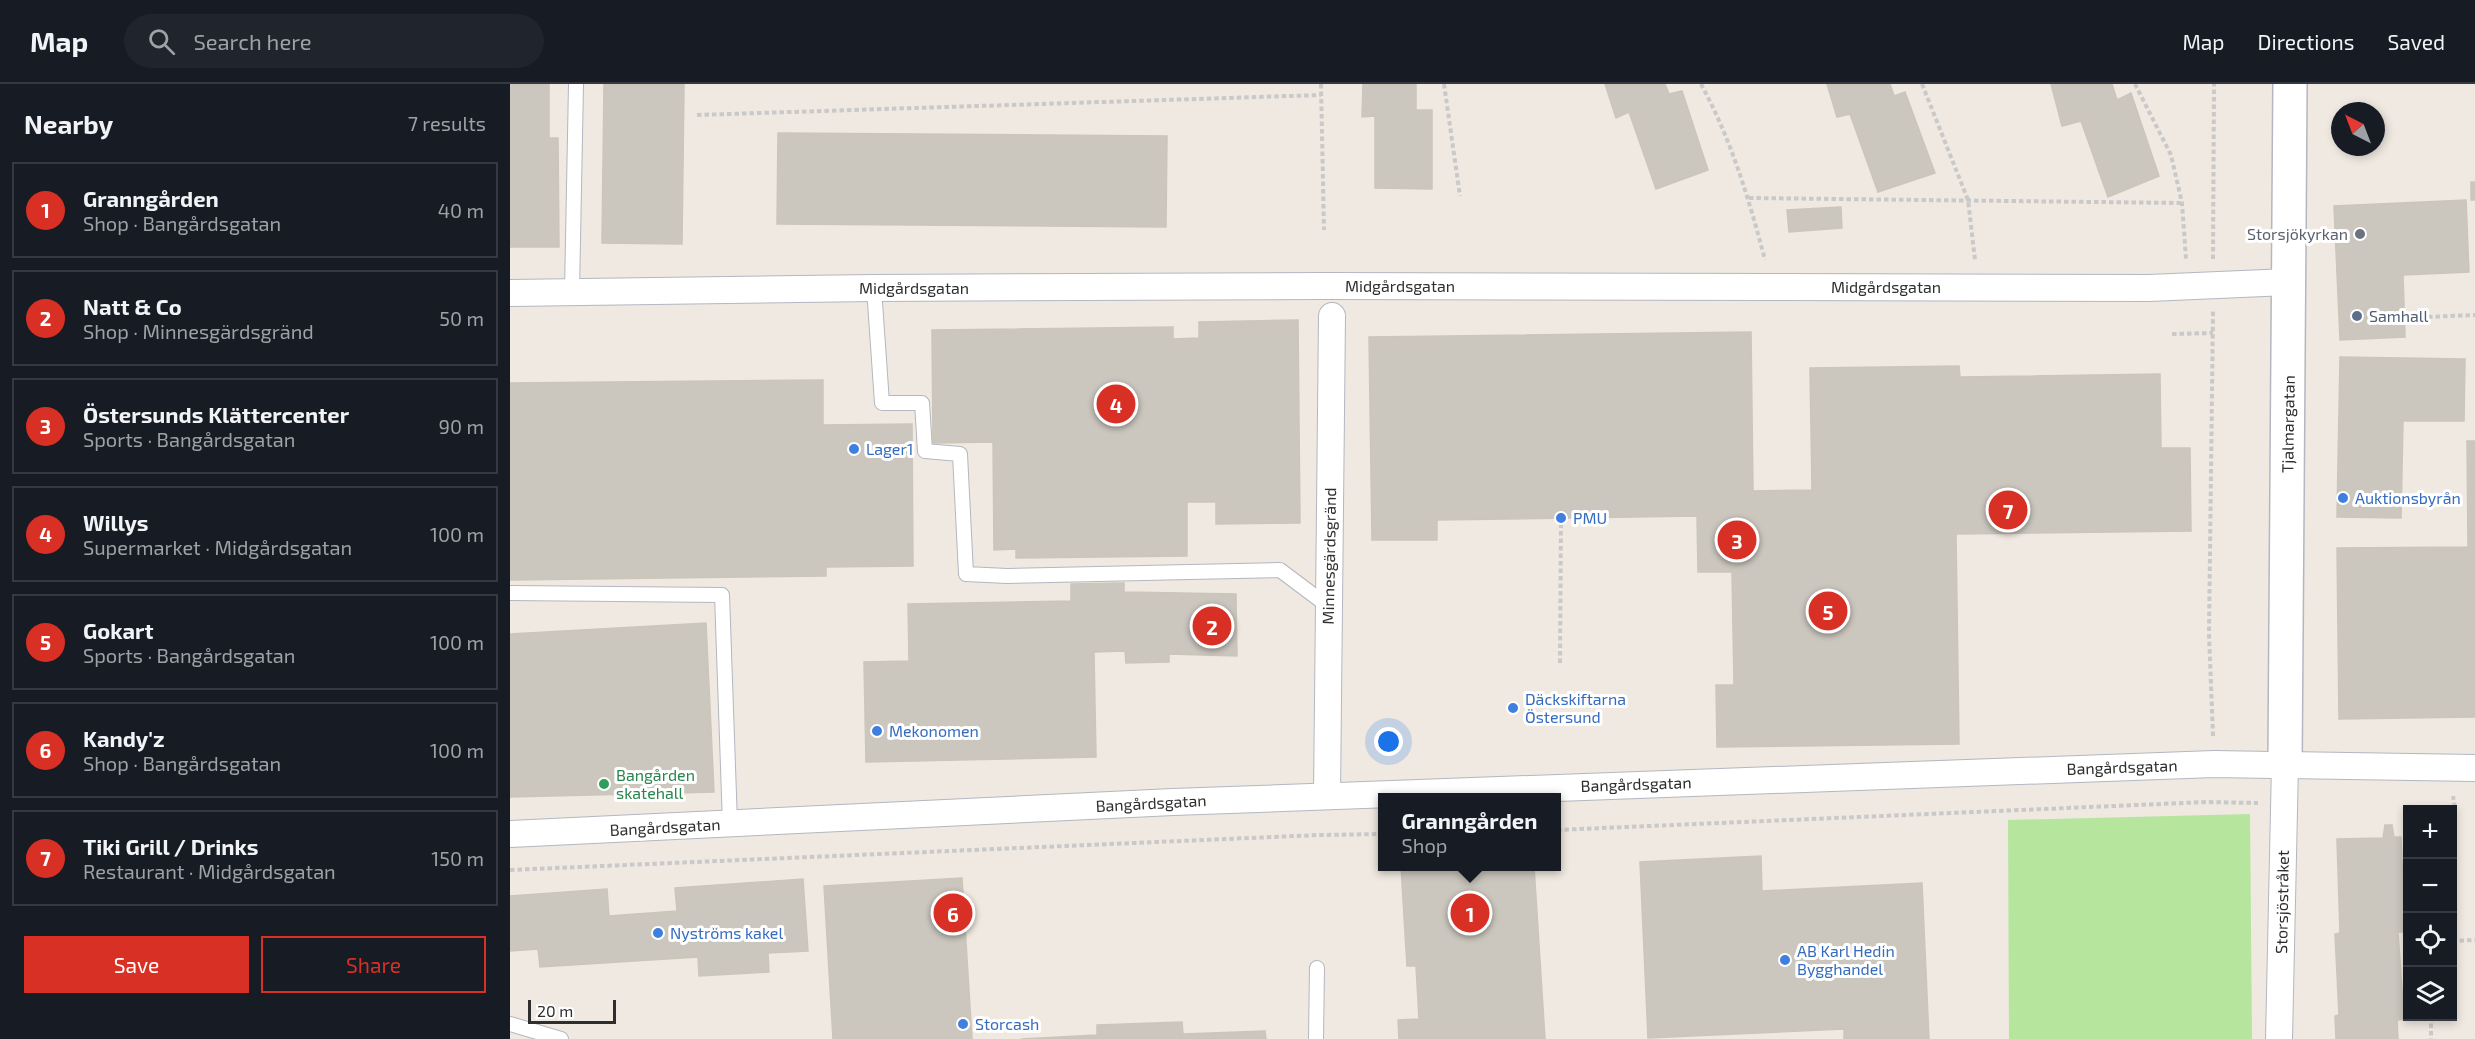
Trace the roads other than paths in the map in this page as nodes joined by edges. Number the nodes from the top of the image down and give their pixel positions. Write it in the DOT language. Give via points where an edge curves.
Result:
graph roads {
  1 [pos="576,84"];
  2 [pos="2290,84"];
  3 [pos="2289,282"];
  4 [pos="874,288"];
  5 [pos="572,292"];
  6 [pos="510,293"];
  7 [pos="1332,316"];
  8 [pos="510,593"];
  9 [pos="1328,606"];
  10 [pos="2284,764"];
  11 [pos="2475,768"];
  12 [pos="1411,793"];
  13 [pos="1378,794"];
  14 [pos="1328,796"];
  15 [pos="730,824"];
  16 [pos="510,834"];
  17 [pos="1317,968"];
  18 [pos="510,1024"];
  19 [pos="561,1039"];
  20 [pos="1316,1039"];
  21 [pos="2279,1039"];
  1 -- 5 [label="lane"];
  2 -- 3 [label="street, Tjalmargatan"];
  3 -- 4 [label="street, Midgårdsgatan" via="2187,287"];
  3 -- 10 [label="street, Tjalmargatan"];
  4 -- 5 [label="street, Midgårdsgatan"];
  4 -- 9 [label="lane" via="882,403 922,403 925,451 960,454 966,574 1280,570"];
  5 -- 6 [label="street, Midgårdsgatan"];
  7 -- 9 [label="street, Minnesgärdsgränd"];
  8 -- 15 [label="lane" via="722,595"];
  9 -- 14 [label="street, Minnesgärdsgränd"];
  10 -- 11 [label="street, Bangårdsgatan"];
  10 -- 12 [label="street, Bangårdsgatan"];
  10 -- 21 [label="street, Storsjöstråket"];
  13 -- 14 [label="street, Bangårdsgatan"];
  14 -- 15 [label="street, Bangårdsgatan"];
  15 -- 16 [label="street, Bangårdsgatan"];
  17 -- 20 [label="lane"];
  18 -- 19 [label="lane"];
}
